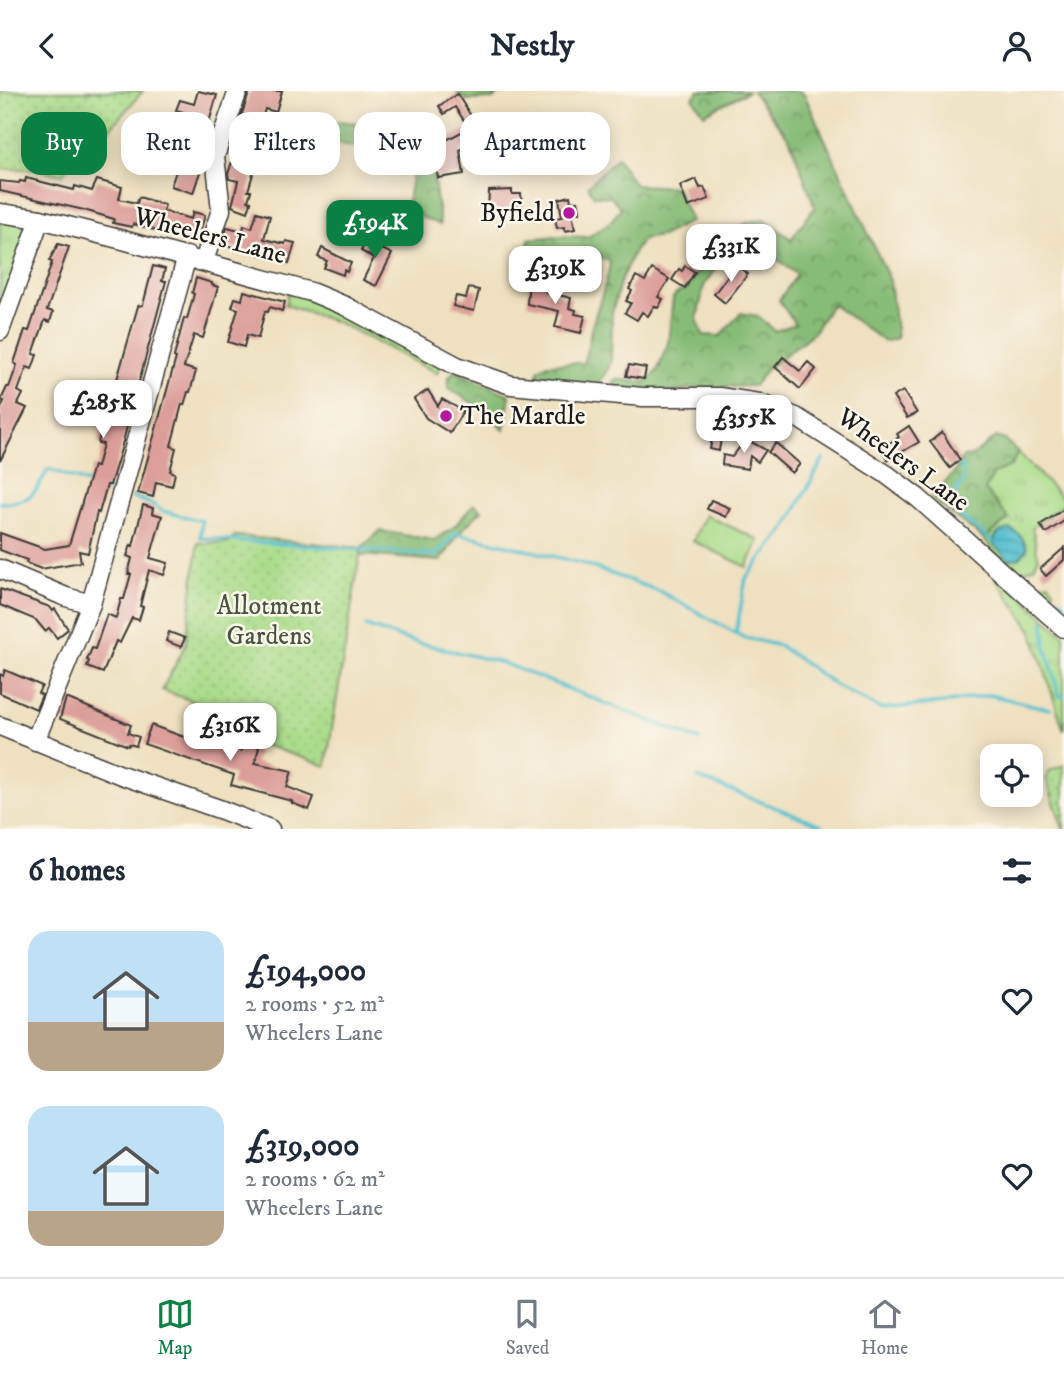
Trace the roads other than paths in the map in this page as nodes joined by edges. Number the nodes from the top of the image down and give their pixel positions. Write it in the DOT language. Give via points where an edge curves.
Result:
graph roads {
  1 [pos="238,91"];
  2 [pos="0,213"];
  3 [pos="40,219"];
  4 [pos="187,256"];
  5 [pos="204,261"];
  6 [pos="0,331"];
  7 [pos="0,569"];
  8 [pos="91,604"];
  9 [pos="1064,628"];
  10 [pos="0,726"];
  11 [pos="35,741"];
  12 [pos="270,829"];
  1 -- 5 [label="street" via="215,156 221,210"];
  2 -- 3 [label="street, Wheelers Lane"];
  3 -- 4 [label="street, Wheelers Lane"];
  3 -- 6 [label="street"];
  4 -- 5 [label="street, Wheelers Lane"];
  4 -- 8 [label="street"];
  5 -- 9 [label="street, Wheelers Lane" via="311,292 457,366 511,385 643,397 719,397 759,403 796,417 919,498"];
  7 -- 8 [label="street"];
  8 -- 11 [label="street"];
  10 -- 11 [label="street"];
  11 -- 12 [label="street"];
}
